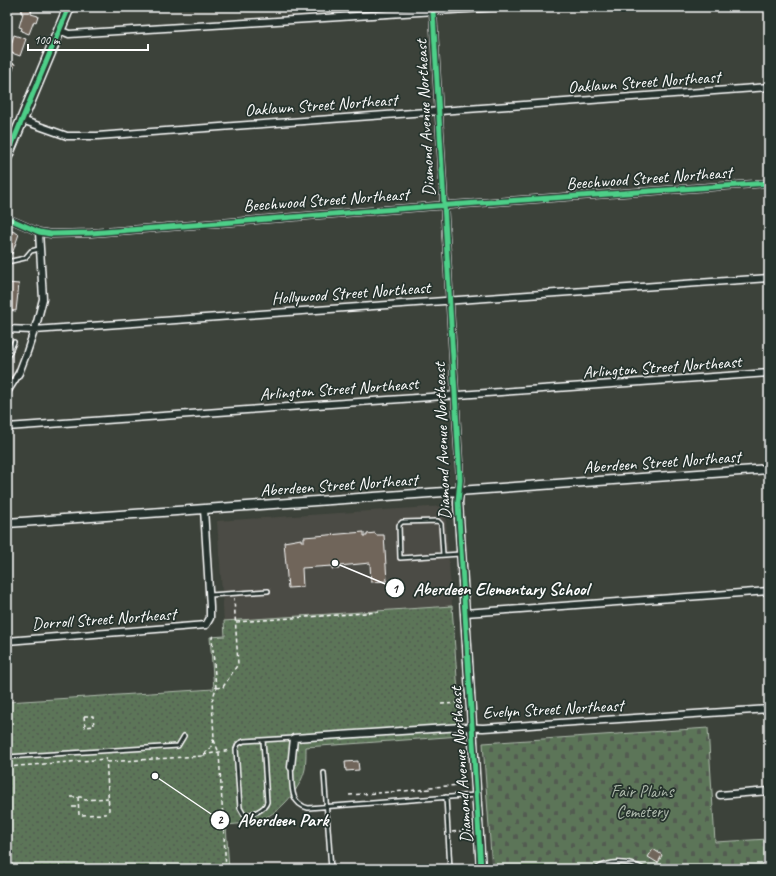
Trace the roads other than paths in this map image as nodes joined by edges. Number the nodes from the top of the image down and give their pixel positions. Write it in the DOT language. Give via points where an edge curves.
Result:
graph roads {
  1 [pos="69,7"];
  2 [pos="499,7"];
  3 [pos="432,12"];
  4 [pos="59,30"];
  5 [pos="769,87"];
  6 [pos="439,111"];
  7 [pos="22,120"];
  8 [pos="7,156"];
  9 [pos="769,183"];
  10 [pos="444,206"];
  11 [pos="7,218"];
  12 [pos="39,232"];
  13 [pos="40,248"];
  14 [pos="7,262"];
  15 [pos="769,278"];
  16 [pos="450,300"];
  17 [pos="7,329"];
  18 [pos="34,330"];
  19 [pos="14,342"];
  20 [pos="7,359"];
  21 [pos="769,373"];
  22 [pos="7,392"];
  23 [pos="456,395"];
  24 [pos="7,427"];
  25 [pos="769,469"];
  26 [pos="459,492"];
  27 [pos="204,509"];
  28 [pos="7,523"];
  29 [pos="461,554"];
  30 [pos="443,555"];
  31 [pos="268,591"];
  32 [pos="769,591"];
  33 [pos="210,595"];
  34 [pos="465,613"];
  35 [pos="7,640"];
  36 [pos="769,709"];
  37 [pos="472,727"];
  38 [pos="184,736"];
  39 [pos="294,738"];
  40 [pos="263,740"];
  41 [pos="7,757"];
  42 [pos="292,767"];
  43 [pos="324,773"];
  44 [pos="769,791"];
  45 [pos="477,795"];
  46 [pos="720,795"];
  47 [pos="446,798"];
  48 [pos="326,806"];
  49 [pos="331,869"];
  50 [pos="450,869"];
  51 [pos="482,869"];
  52 [pos="596,869"];
  53 [pos="644,869"];
  1 -- 4 [label="main road"];
  2 -- 3 [label="street"];
  3 -- 4 [label="street" via="69,34"];
  3 -- 6 [label="street, Diamond Avenue Northeast"];
  4 -- 7 [label="main road"];
  5 -- 6 [label="street, Oaklawn Street Northeast"];
  6 -- 7 [label="street, Oaklawn Street Northeast" via="90,136 67,136"];
  6 -- 10 [label="street, Diamond Avenue Northeast"];
  7 -- 8 [label="main road"];
  9 -- 10 [label="street, Beechwood Street Northeast"];
  10 -- 12 [label="street, Beechwood Street Northeast" via="91,233"];
  10 -- 16 [label="street, Diamond Avenue Northeast"];
  11 -- 12 [label="street, Beechwood Street Northeast"];
  12 -- 13 [label="street"];
  13 -- 14 [label="lane" via="31,251 25,258"];
  13 -- 18 [label="street" via="42,299"];
  15 -- 16 [label="street, Hollywood Street Northeast"];
  16 -- 18 [label="street, Hollywood Street Northeast"];
  16 -- 23 [label="street, Diamond Avenue Northeast"];
  17 -- 18 [label="street, Hollywood Street Northeast"];
  18 -- 22 [label="street" via="19,373"];
  19 -- 20 [label="lane"];
  21 -- 23 [label="street, Arlington Street Northeast"];
  23 -- 24 [label="street, Arlington Street Northeast"];
  23 -- 26 [label="street, Diamond Avenue Northeast"];
  25 -- 26 [label="street, Aberdeen Street Northeast"];
  26 -- 27 [label="street, Aberdeen Street Northeast"];
  26 -- 29 [label="street, Diamond Avenue Northeast"];
  27 -- 28 [label="street, Aberdeen Street Northeast"];
  27 -- 33 [label="street"];
  29 -- 30 [label="lane"];
  29 -- 34 [label="street, Diamond Avenue Northeast"];
  30 -- 30 [label="lane" via="400,558 399,525 402,522 438,521 441,524"];
  31 -- 33 [label="lane"];
  32 -- 34 [label="street"];
  33 -- 35 [label="street, Dorroll Street Northeast" via="210,618 204,626"];
  34 -- 37 [label="street, Diamond Avenue Northeast"];
  36 -- 37 [label="street, Evelyn Street Northeast"];
  37 -- 39 [label="street, Evelyn Street Northeast"];
  37 -- 45 [label="street, Diamond Avenue Northeast"];
  38 -- 41 [label="lane" via="178,746"];
  39 -- 40 [label="lane"];
  39 -- 42 [label="street"];
  40 -- 40 [label="lane" via="241,742 236,749 240,808 244,815 264,809 266,806"];
  42 -- 48 [label="lane" via="293,794 298,804 308,808"];
  43 -- 48 [label="lane"];
  44 -- 46 [label="street"];
  45 -- 47 [label="lane"];
  45 -- 51 [label="street, Diamond Avenue Northeast"];
  47 -- 48 [label="lane"];
  47 -- 50 [label="lane"];
  48 -- 49 [label="lane"];
  52 -- 53 [label="lane" via="618,863 632,864"];
}
